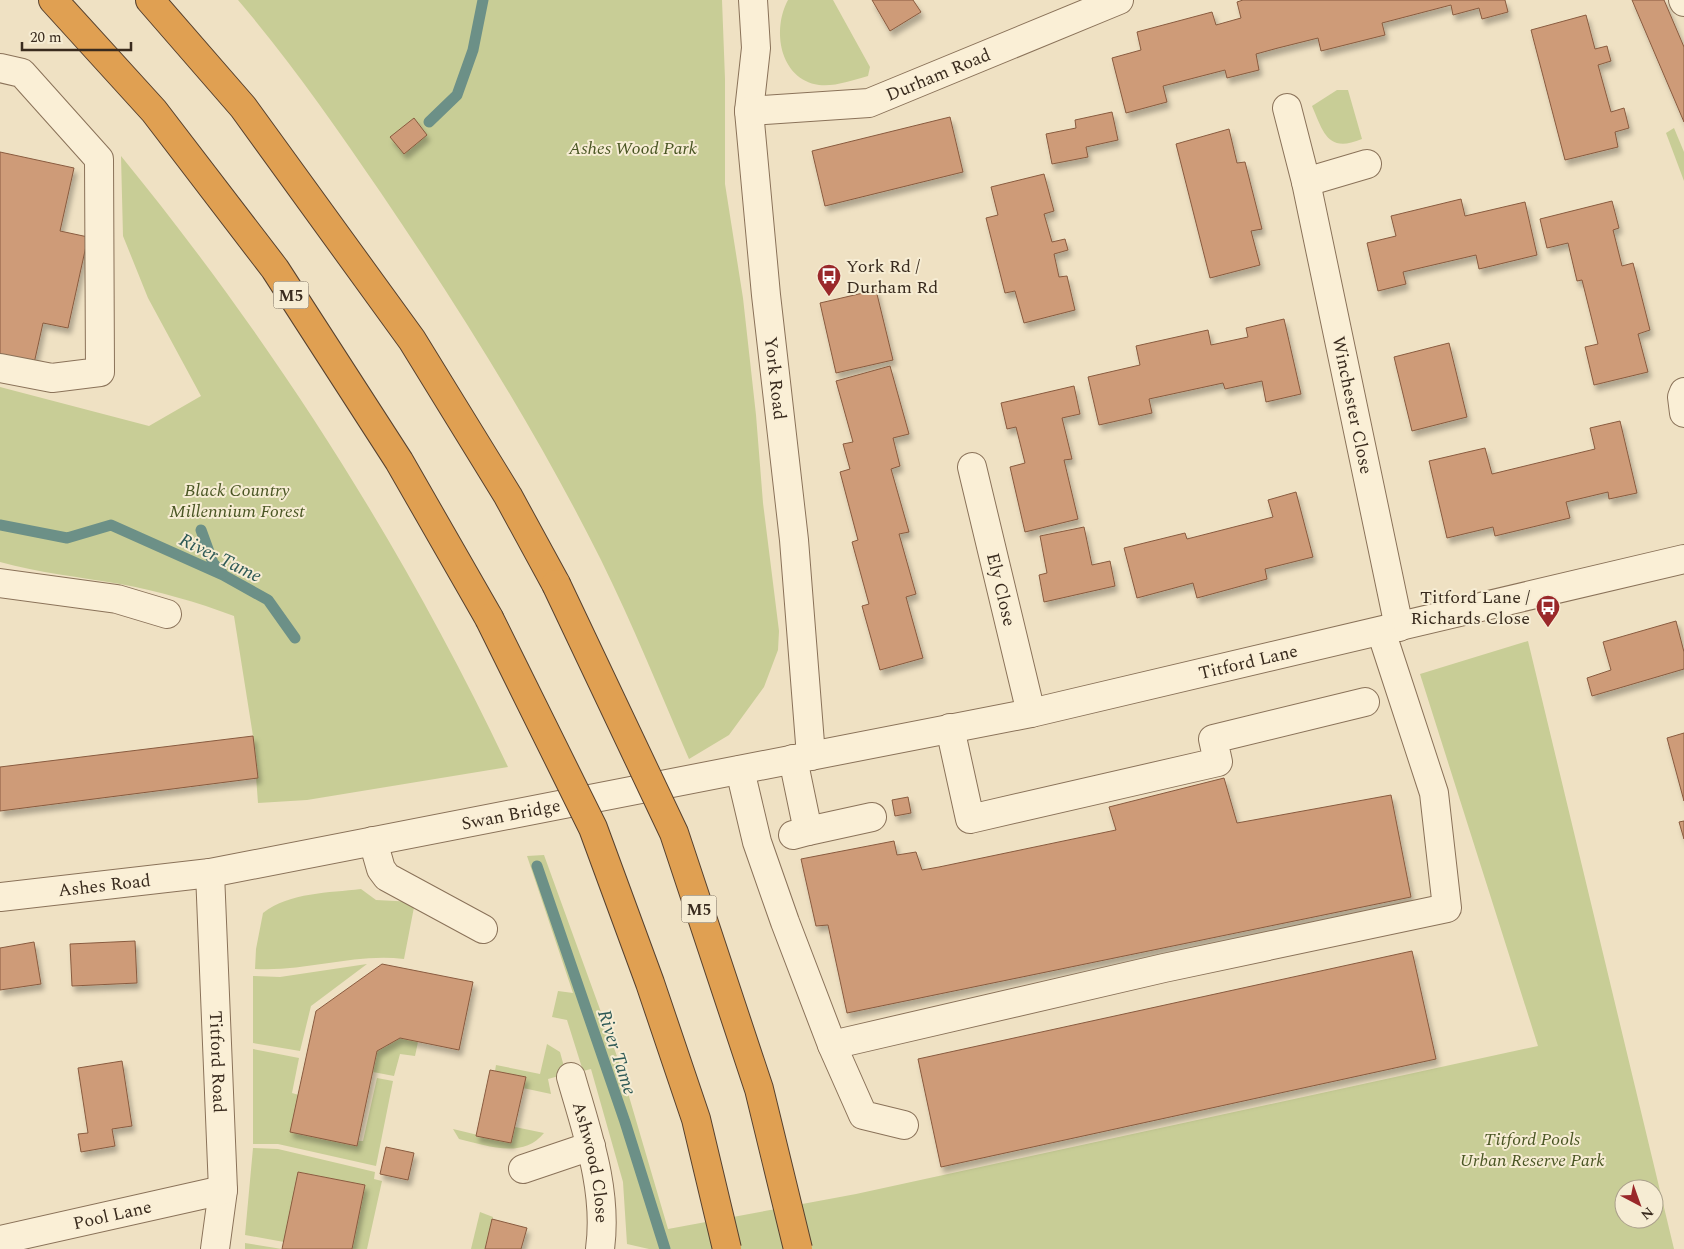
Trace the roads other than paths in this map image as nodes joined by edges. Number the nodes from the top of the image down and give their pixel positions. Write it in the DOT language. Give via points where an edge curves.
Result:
graph roads {
  1 [pos="53,0"];
  2 [pos="150,0"];
  3 [pos="753,0"];
  4 [pos="1119,0"];
  5 [pos="0,68"];
  6 [pos="1287,108"];
  7 [pos="749,111"];
  8 [pos="1367,164"];
  9 [pos="1306,182"];
  10 [pos="0,368"];
  11 [pos="1684,392"];
  12 [pos="1684,412"];
  13 [pos="972,467"];
  14 [pos="1684,559"];
  15 [pos="0,582"];
  16 [pos="167,614"];
  17 [pos="1390,629"];
  18 [pos="1365,702"];
  19 [pos="1031,713"];
  20 [pos="950,728"];
  21 [pos="802,758"];
  22 [pos="740,770"];
  23 [pos="872,817"];
  24 [pos="373,841"];
  25 [pos="210,873"];
  26 [pos="0,897"];
  27 [pos="483,929"];
  28 [pos="832,1044"];
  29 [pos="571,1077"];
  30 [pos="904,1125"];
  31 [pos="591,1146"];
  32 [pos="523,1169"];
  33 [pos="223,1190"];
  34 [pos="0,1240"];
  35 [pos="215,1249"];
  36 [pos="600,1249"];
  37 [pos="727,1249"];
  38 [pos="798,1249"];
  1 -- 37 [label="highway, M5, bridge" via="154,111 275,269 399,461 490,618 593,828 696,1119"];
  2 -- 38 [label="highway, M5, bridge" via="243,107 412,340 508,496 556,584 674,833 758,1088"];
  3 -- 7 [label="street, York Road" via="756,48"];
  4 -- 7 [label="street, Durham Road" via="869,102"];
  5 -- 10 [label="street" via="22,73 99,159 100,372 52,378"];
  6 -- 9 [label="street, Winchester Close"];
  7 -- 21 [label="street, York Road" via="794,540"];
  8 -- 9 [label="street"];
  9 -- 17 [label="street, Winchester Close"];
  11 -- 12 [label="street"];
  13 -- 19 [label="street, Ely Close"];
  14 -- 17 [label="street, Titford Lane"];
  15 -- 16 [label="street" via="117,599"];
  17 -- 19 [label="street, Titford Lane"];
  17 -- 28 [label="street, Winchester Close" via="1434,794 1447,908 1164,968"];
  18 -- 20 [label="street" via="1213,738 1218,762 970,819"];
  19 -- 20 [label="street, Titford Lane"];
  20 -- 21 [label="street, Titford Lane"];
  21 -- 22 [label="street, Swan Bridge"];
  21 -- 23 [label="street, York Road" via="801,833"];
  22 -- 24 [label="street, Swan Bridge"];
  22 -- 28 [label="street" via="757,842 784,922"];
  24 -- 25 [label="street, Swan Bridge"];
  24 -- 27 [label="street" via="386,878"];
  25 -- 26 [label="street, Ashes Road"];
  25 -- 33 [label="street, Titford Road"];
  28 -- 30 [label="street" via="864,1115"];
  29 -- 31 [label="street, Ashwood Close"];
  31 -- 32 [label="street"];
  31 -- 36 [label="street, Ashwood Close" via="603,1207"];
  33 -- 34 [label="street, Pool Lane"];
  33 -- 35 [label="street, Titford Road"];
}
